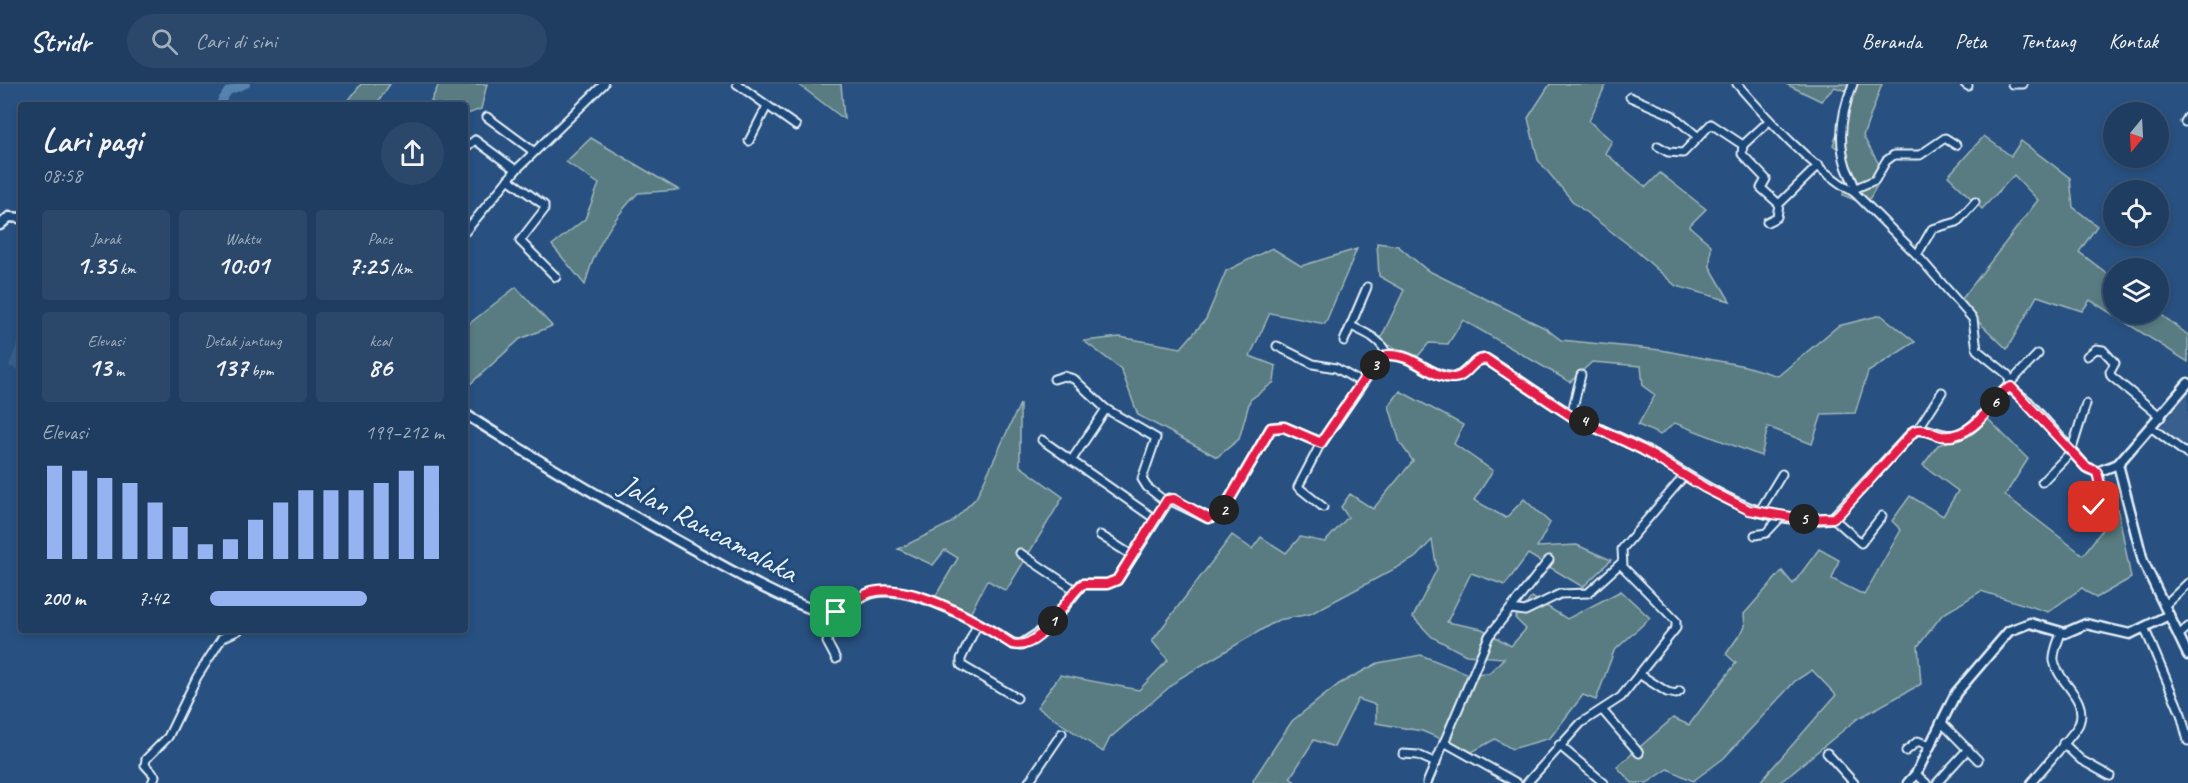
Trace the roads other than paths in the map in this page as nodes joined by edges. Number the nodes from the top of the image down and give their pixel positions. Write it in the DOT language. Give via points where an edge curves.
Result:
graph roads {
  1 [pos="604,84"];
  2 [pos="737,84"];
  3 [pos="1737,84"];
  4 [pos="1853,84"];
  5 [pos="2012,84"];
  6 [pos="2023,84"];
  7 [pos="1630,98"];
  8 [pos="767,106"];
  9 [pos="487,117"];
  10 [pos="1769,121"];
  11 [pos="796,126"];
  12 [pos="1698,137"];
  13 [pos="749,141"];
  14 [pos="1956,145"];
  15 [pos="468,146"];
  16 [pos="1658,146"];
  17 [pos="1743,146"];
  18 [pos="533,152"];
  19 [pos="1819,165"];
  20 [pos="516,170"];
  21 [pos="508,179"];
  22 [pos="1855,190"];
  23 [pos="1975,202"];
  24 [pos="1779,204"];
  25 [pos="18,218"];
  26 [pos="1767,222"];
  27 [pos="0,225"];
  28 [pos="468,228"];
  29 [pos="1917,255"];
  30 [pos="556,277"];
  31 [pos="1367,287"];
  32 [pos="1351,326"];
  33 [pos="1344,341"];
  34 [pos="1277,346"];
  35 [pos="2038,354"];
  36 [pos="1387,355"];
  37 [pos="2087,356"];
  38 [pos="1581,375"];
  39 [pos="1054,379"];
  40 [pos="1362,382"];
  41 [pos="2188,383"];
  42 [pos="2011,385"];
  43 [pos="1942,392"];
  44 [pos="2086,404"];
  45 [pos="1106,409"];
  46 [pos="468,416"];
  47 [pos="1571,416"];
  48 [pos="2161,417"];
  49 [pos="2152,428"];
  50 [pos="1918,429"];
  51 [pos="1041,440"];
  52 [pos="1321,443"];
  53 [pos="2071,452"];
  54 [pos="2188,455"];
  55 [pos="1071,461"];
  56 [pos="2116,465"];
  57 [pos="2099,472"];
  58 [pos="1782,474"];
  59 [pos="1685,475"];
  60 [pos="2042,482"];
  61 [pos="1166,502"];
  62 [pos="1323,507"];
  63 [pos="1759,512"];
  64 [pos="1882,516"];
  65 [pos="1781,517"];
  66 [pos="1833,518"];
  67 [pos="1155,519"];
  68 [pos="2084,519"];
  69 [pos="1100,535"];
  70 [pos="1755,535"];
  71 [pos="1020,554"];
  72 [pos="1133,556"];
  73 [pos="1549,560"];
  74 [pos="1621,563"];
  75 [pos="2188,583"];
  76 [pos="1075,590"];
  77 [pos="2164,606"];
  78 [pos="1511,609"];
  79 [pos="836,612"];
  80 [pos="2169,615"];
  81 [pos="977,624"];
  82 [pos="2144,627"];
  83 [pos="2188,627"];
  84 [pos="233,633"];
  85 [pos="2061,633"];
  86 [pos="2178,636"];
  87 [pos="2188,655"];
  88 [pos="836,659"];
  89 [pos="1639,674"];
  90 [pos="1680,692"];
  91 [pos="1017,698"];
  92 [pos="1603,711"];
  93 [pos="1941,722"];
  94 [pos="1062,733"];
  95 [pos="2188,741"];
  96 [pos="1444,742"];
  97 [pos="2063,743"];
  98 [pos="1559,745"];
  99 [pos="1930,746"];
  100 [pos="1968,749"];
  101 [pos="1906,751"];
  102 [pos="1639,753"];
  103 [pos="1827,753"];
  104 [pos="1403,754"];
  105 [pos="1978,760"];
  106 [pos="1436,763"];
  107 [pos="1916,774"];
  108 [pos="2110,776"];
  109 [pos="152,783"];
  110 [pos="1028,783"];
  111 [pos="1427,783"];
  112 [pos="1517,783"];
  113 [pos="1527,783"];
  114 [pos="1604,783"];
  115 [pos="1854,783"];
  116 [pos="1908,783"];
  117 [pos="1926,783"];
  118 [pos="1937,783"];
  119 [pos="2031,783"];
  1 -- 18 [label="street"];
  2 -- 8 [label="street"];
  3 -- 10 [label="street"];
  4 -- 22 [label="street" via="1840,130 1846,167"];
  5 -- 6 [label="street"];
  7 -- 12 [label="street" via="1672,115"];
  8 -- 11 [label="street"];
  8 -- 13 [label="street"];
  9 -- 18 [label="street"];
  10 -- 17 [label="street"];
  10 -- 19 [label="street"];
  12 -- 16 [label="street" via="1683,153 1668,152"];
  12 -- 17 [label="street" via="1711,124"];
  14 -- 22 [label="street" via="1945,138 1920,155 1894,155 1875,180"];
  15 -- 20 [label="street" via="475,140"];
  17 -- 24 [label="street" via="1742,154 1766,179 1761,188"];
  18 -- 20 [label="street"];
  19 -- 22 [label="street"];
  19 -- 24 [label="street"];
  20 -- 21 [label="street"];
  21 -- 28 [label="street"];
  21 -- 30 [label="street" via="544,205 520,241"];
  22 -- 29 [label="street"];
  23 -- 29 [label="street" via="1957,222 1932,229"];
  24 -- 26 [label="street" via="1776,217"];
  25 -- 27 [label="street" via="9,217"];
  29 -- 42 [label="street" via="1972,319 1977,350 2008,375"];
  31 -- 32 [label="street"];
  32 -- 33 [label="street"];
  32 -- 36 [label="street" via="1376,339"];
  34 -- 40 [label="street"];
  35 -- 42 [label="street"];
  36 -- 40 [label="street"];
  36 -- 47 [label="street" via="1414,360 1453,378 1464,374 1477,360 1486,359"];
  37 -- 48 [label="street" via="2096,349 2103,350 2115,363 2111,376"];
  38 -- 47 [label="street"];
  39 -- 45 [label="street" via="1074,379"];
  40 -- 52 [label="street"];
  41 -- 48 [label="street"];
  42 -- 50 [label="street" via="1974,425 1960,433 1945,436"];
  42 -- 53 [label="street"];
  43 -- 50 [label="street"];
  44 -- 53 [label="street"];
  45 -- 55 [label="street"];
  45 -- 61 [label="street" via="1156,438 1142,479"];
  46 -- 79 [label="street, Jalan Rancamalaka" via="555,471 710,558 816,610"];
  47 -- 59 [label="street"];
  48 -- 49 [label="street"];
  49 -- 54 [label="street"];
  49 -- 56 [label="street"];
  50 -- 66 [label="street"];
  51 -- 55 [label="street"];
  52 -- 61 [label="street" via="1284,427 1271,428 1217,518 1205,517 1174,499"];
  52 -- 62 [label="street" via="1298,487"];
  53 -- 57 [label="street" via="2086,467"];
  53 -- 60 [label="street"];
  55 -- 67 [label="street"];
  56 -- 57 [label="street"];
  56 -- 77 [label="street" via="2143,561"];
  57 -- 68 [label="street" via="2102,493"];
  58 -- 63 [label="street"];
  59 -- 63 [label="street" via="1728,501"];
  59 -- 74 [label="street" via="1622,549"];
  61 -- 67 [label="street"];
  63 -- 65 [label="street"];
  64 -- 66 [label="street" via="1861,543"];
  65 -- 66 [label="street"];
  65 -- 70 [label="street" via="1766,533"];
  67 -- 72 [label="street"];
  69 -- 72 [label="street"];
  71 -- 76 [label="street"];
  72 -- 76 [label="street" via="1113,583 1083,584"];
  73 -- 78 [label="street"];
  74 -- 78 [label="street" via="1588,593 1560,594 1525,611"];
  74 -- 89 [label="street" via="1676,621 1676,628"];
  75 -- 77 [label="street"];
  76 -- 81 [label="street" via="1052,622 1026,644 1012,644"];
  77 -- 80 [label="street"];
  78 -- 96 [label="street" via="1489,636"];
  79 -- 81 [label="street" via="870,593 893,592 925,598"];
  79 -- 88 [label="street" via="827,642"];
  80 -- 82 [label="street"];
  80 -- 86 [label="street"];
  81 -- 91 [label="street" via="961,665"];
  82 -- 85 [label="street" via="2126,634 2086,624"];
  82 -- 95 [label="street" via="2181,714"];
  83 -- 86 [label="street"];
  84 -- 109 [label="street" via="222,638 197,677 168,737 146,759 155,776"];
  85 -- 93 [label="street" via="2030,623 2009,631 1962,685"];
  85 -- 97 [label="street" via="2054,661 2080,708 2079,725"];
  86 -- 87 [label="street"];
  89 -- 90 [label="street" via="1670,693"];
  89 -- 92 [label="street" via="1621,697"];
  92 -- 98 [label="street" via="1581,723"];
  92 -- 102 [label="street"];
  93 -- 99 [label="street"];
  93 -- 100 [label="street"];
  94 -- 110 [label="street"];
  96 -- 106 [label="street"];
  96 -- 112 [label="street"];
  97 -- 108 [label="street" via="2081,760"];
  97 -- 119 [label="street"];
  98 -- 113 [label="street"];
  98 -- 114 [label="street"];
  99 -- 101 [label="street" via="1917,741"];
  99 -- 107 [label="street"];
  100 -- 105 [label="street"];
  100 -- 118 [label="street"];
  103 -- 115 [label="street"];
  104 -- 106 [label="street"];
  106 -- 111 [label="street"];
  107 -- 116 [label="street"];
  107 -- 117 [label="street"];
}
